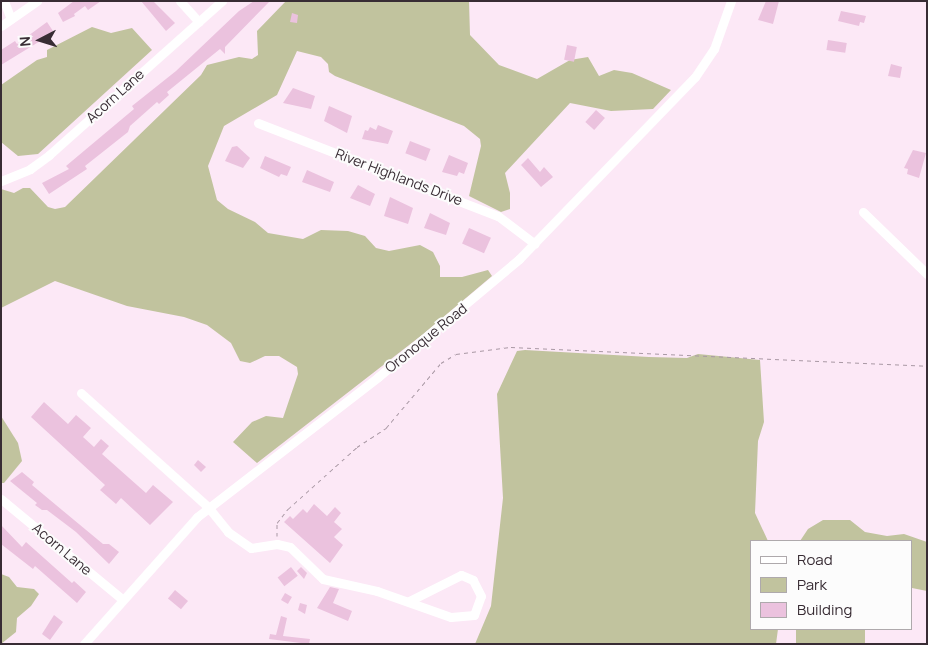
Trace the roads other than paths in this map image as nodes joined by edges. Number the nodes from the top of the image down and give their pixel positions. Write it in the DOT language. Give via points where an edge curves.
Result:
graph roads {
  1 [pos="4,1"];
  2 [pos="37,1"];
  3 [pos="180,1"];
  4 [pos="222,1"];
  5 [pos="731,1"];
  6 [pos="11,19"];
  7 [pos="199,22"];
  8 [pos="1,26"];
  9 [pos="258,123"];
  10 [pos="1,180"];
  11 [pos="863,212"];
  12 [pos="534,244"];
  13 [pos="927,274"];
  14 [pos="81,393"];
  15 [pos="1,499"];
  16 [pos="208,507"];
  17 [pos="122,599"];
  18 [pos="409,602"];
  19 [pos="84,644"];
  1 -- 6 [label="street"];
  2 -- 6 [label="street"];
  3 -- 7 [label="street"];
  4 -- 7 [label="street, Acorn Lane"];
  5 -- 12 [label="street, Oronoque Road" via="714,49 695,77"];
  6 -- 8 [label="street"];
  7 -- 10 [label="street, Acorn Lane" via="49,155 24,172"];
  9 -- 12 [label="street, River Highlands Drive" via="492,213 518,229"];
  11 -- 13 [label="street"];
  12 -- 16 [label="street, Oronoque Road" via="503,275 408,353"];
  14 -- 16 [label="street"];
  15 -- 17 [label="street, Acorn Lane"];
  16 -- 17 [label="street, Oronoque Road"];
  16 -- 18 [label="street" via="228,532 251,548 277,544 290,547 323,579"];
  17 -- 19 [label="street, Oronoque Road"];
  18 -- 18 [label="street" via="451,618 464,617 474,615 481,596 473,580 461,575"];
}
